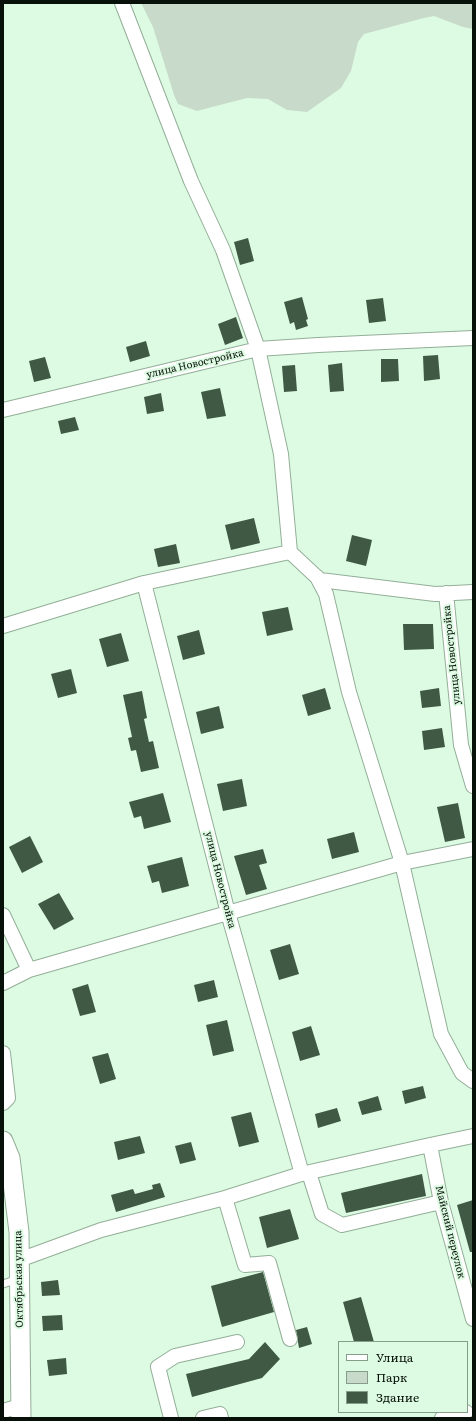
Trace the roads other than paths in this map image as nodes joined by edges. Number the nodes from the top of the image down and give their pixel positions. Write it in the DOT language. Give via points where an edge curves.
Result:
graph roads {
  1 [pos="122,3"];
  2 [pos="473,338"];
  3 [pos="258,349"];
  4 [pos="3,410"];
  5 [pos="290,552"];
  6 [pos="317,577"];
  7 [pos="144,583"];
  8 [pos="473,592"];
  9 [pos="446,593"];
  10 [pos="3,626"];
  11 [pos="473,786"];
  12 [pos="473,849"];
  13 [pos="402,863"];
  14 [pos="228,913"];
  15 [pos="3,915"];
  16 [pos="30,970"];
  17 [pos="3,983"];
  18 [pos="3,1053"];
  19 [pos="473,1081"];
  20 [pos="3,1103"];
  21 [pos="473,1136"];
  22 [pos="3,1141"];
  23 [pos="430,1144"];
  24 [pos="305,1173"];
  25 [pos="225,1198"];
  26 [pos="441,1202"];
  27 [pos="19,1260"];
  28 [pos="11,1281"];
  29 [pos="473,1319"];
  30 [pos="290,1339"];
  31 [pos="237,1342"];
  32 [pos="15,1412"];
  33 [pos="462,1413"];
  34 [pos="171,1418"];
  35 [pos="203,1418"];
  36 [pos="221,1418"];
  37 [pos="442,1418"];
  1 -- 3 [label="street" via="191,181 223,250"];
  2 -- 3 [label="street"];
  3 -- 4 [label="street, улица Новостройка"];
  3 -- 5 [label="street, улица Новостройка" via="281,454"];
  5 -- 6 [label="street, улица Новостройка"];
  5 -- 7 [label="street"];
  6 -- 9 [label="street, улица Новостройка" via="330,582 435,594"];
  6 -- 13 [label="street, улица Новостройка" via="326,594 349,692"];
  7 -- 10 [label="street"];
  7 -- 14 [label="street, улица Новостройка"];
  8 -- 9 [label="street, улица Новостройка"];
  9 -- 11 [label="street, улица Новостройка" via="461,745"];
  12 -- 13 [label="street"];
  13 -- 14 [label="street"];
  13 -- 19 [label="street, улица Новостройка" via="441,1034 462,1073"];
  14 -- 16 [label="street"];
  14 -- 24 [label="street, улица Новостройка"];
  15 -- 16 [label="street"];
  16 -- 17 [label="street"];
  18 -- 20 [label="street" via="8,1098"];
  21 -- 23 [label="street"];
  22 -- 27 [label="street, Октябрьская улица" via="10,1158 19,1232"];
  23 -- 24 [label="street"];
  23 -- 26 [label="street, Майский переулок"];
  24 -- 25 [label="street"];
  24 -- 26 [label="street, улица Новостройка" via="322,1214 342,1225"];
  25 -- 27 [label="street" via="101,1230"];
  25 -- 30 [label="street" via="244,1265 269,1263"];
  26 -- 29 [label="street, Майский переулок"];
  27 -- 28 [label="street, Октябрьская улица"];
  28 -- 32 [label="street, Октябрьская улица"];
  31 -- 34 [label="street" via="175,1356 158,1366"];
  33 -- 37 [label="street"];
  35 -- 36 [label="street" via="220,1414"];
}
